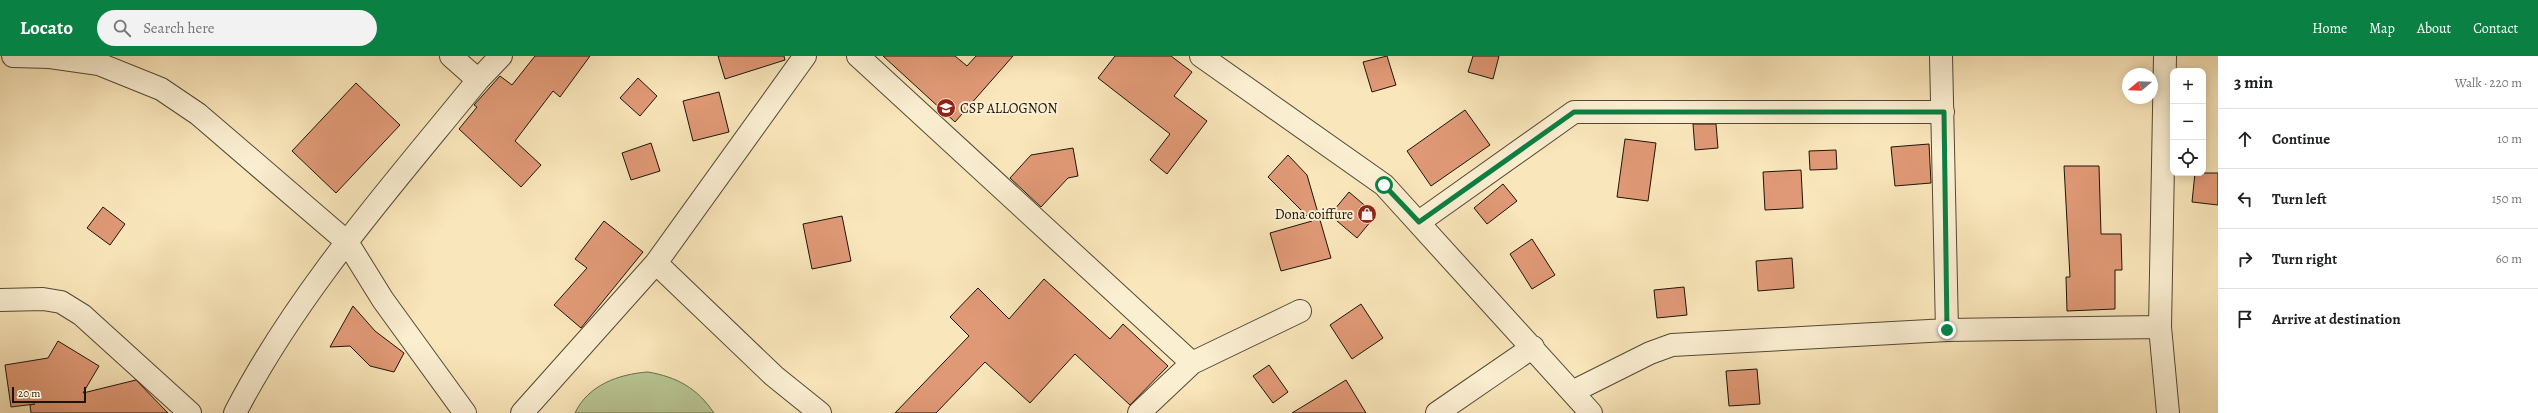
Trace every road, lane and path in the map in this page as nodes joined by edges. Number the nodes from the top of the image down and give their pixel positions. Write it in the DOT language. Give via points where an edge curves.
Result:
graph roads {
  1 [pos="0,56"];
  2 [pos="12,56"];
  3 [pos="451,56"];
  4 [pos="501,56"];
  5 [pos="805,56"];
  6 [pos="858,56"];
  7 [pos="1201,56"];
  8 [pos="1941,56"];
  9 [pos="2164,56"];
  10 [pos="478,80"];
  11 [pos="1944,112"];
  12 [pos="1419,222"];
  13 [pos="347,242"];
  14 [pos="656,263"];
  15 [pos="0,300"];
  16 [pos="1300,311"];
  17 [pos="2160,327"];
  18 [pos="1947,330"];
  19 [pos="1533,347"];
  20 [pos="1192,363"];
  21 [pos="1572,392"];
  22 [pos="190,413"];
  23 [pos="235,413"];
  24 [pos="466,413"];
  25 [pos="522,413"];
  26 [pos="820,413"];
  27 [pos="1139,413"];
  28 [pos="1437,413"];
  29 [pos="1591,413"];
  30 [pos="2168,413"];
  1 -- 2 [label="street"];
  2 -- 13 [label="street" via="50,57 99,64 161,89 198,114"];
  3 -- 10 [label="street"];
  4 -- 10 [label="street"];
  5 -- 14 [label="street"];
  6 -- 20 [label="street"];
  7 -- 12 [label="street" via="1384,185"];
  8 -- 11 [label="street"];
  9 -- 17 [label="street"];
  10 -- 13 [label="street"];
  11 -- 12 [label="street" via="1574,112"];
  11 -- 18 [label="street"];
  12 -- 19 [label="street"];
  13 -- 23 [label="street" via="253,379"];
  13 -- 24 [label="street" via="383,300"];
  14 -- 25 [label="street"];
  14 -- 26 [label="street" via="774,376"];
  15 -- 22 [label="street" via="44,299 61,302 82,315"];
  16 -- 20 [label="street"];
  17 -- 18 [label="street"];
  17 -- 30 [label="street"];
  18 -- 21 [label="street" via="1672,345 1650,353"];
  19 -- 21 [label="street"];
  19 -- 28 [label="street"];
  20 -- 27 [label="street"];
  21 -- 29 [label="street"];
}
